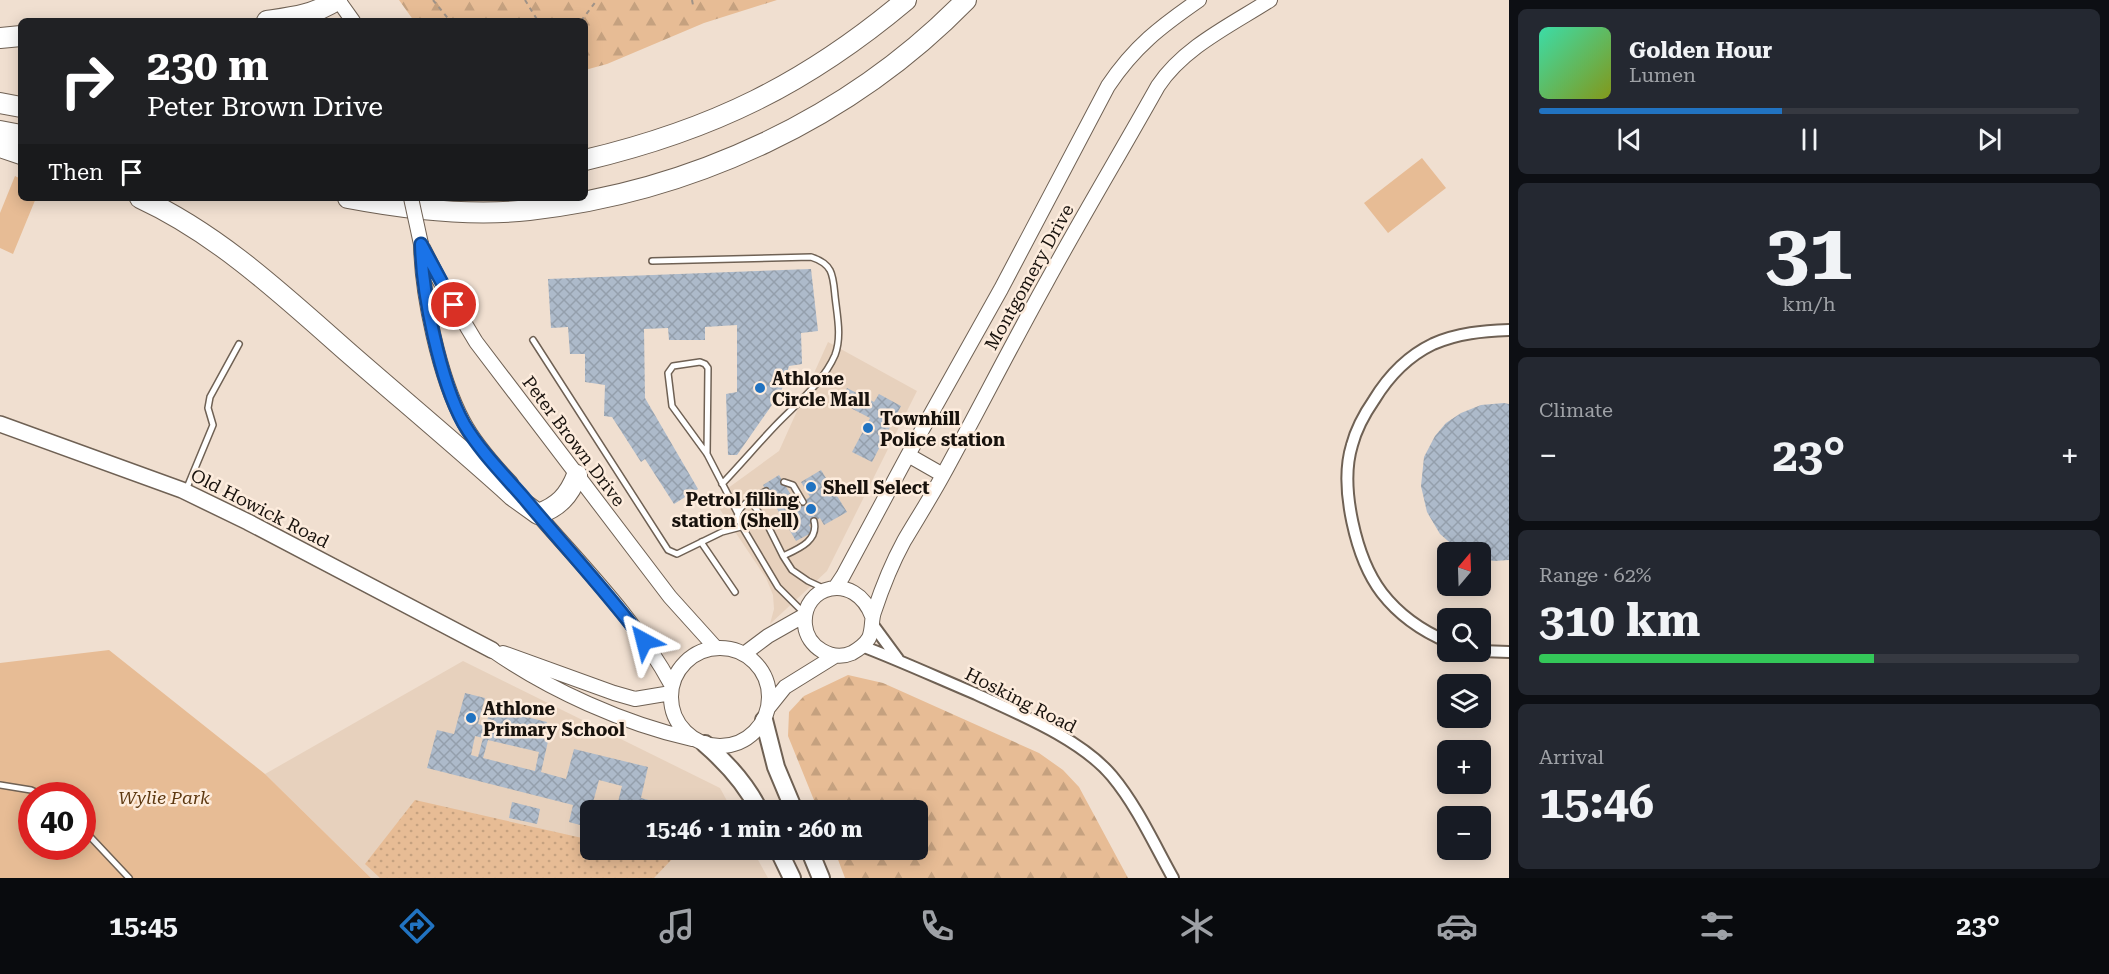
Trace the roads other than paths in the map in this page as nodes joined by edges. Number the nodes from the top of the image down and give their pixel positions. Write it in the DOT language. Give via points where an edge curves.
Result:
graph roads {
  1 [pos="338,0"];
  2 [pos="906,0"];
  3 [pos="966,0"];
  4 [pos="1199,0"];
  5 [pos="1270,0"];
  6 [pos="285,18"];
  7 [pos="351,18"];
  8 [pos="18,36"];
  9 [pos="0,38"];
  10 [pos="0,103"];
  11 [pos="18,106"];
  12 [pos="0,131"];
  13 [pos="18,134"];
  14 [pos="0,147"];
  15 [pos="18,153"];
  16 [pos="588,159"];
  17 [pos="146,201"];
  18 [pos="367,201"];
  19 [pos="412,201"];
  20 [pos="421,244"];
  21 [pos="652,261"];
  22 [pos="1509,330"];
  23 [pos="533,340"];
  24 [pos="239,344"];
  25 [pos="0,424"];
  26 [pos="707,454"];
  27 [pos="908,455"];
  28 [pos="577,475"];
  29 [pos="943,475"];
  30 [pos="784,482"];
  31 [pos="722,484"];
  32 [pos="766,491"];
  33 [pos="185,492"];
  34 [pos="750,500"];
  35 [pos="803,502"];
  36 [pos="737,513"];
  37 [pos="538,514"];
  38 [pos="814,521"];
  39 [pos="741,527"];
  40 [pos="701,542"];
  41 [pos="783,556"];
  42 [pos="831,589"];
  43 [pos="735,592"];
  44 [pos="805,614"];
  45 [pos="873,620"];
  46 [pos="1437,637"];
  47 [pos="862,646"];
  48 [pos="716,648"];
  49 [pos="492,650"];
  50 [pos="1491,651"];
  51 [pos="1509,652"];
  52 [pos="744,654"];
  53 [pos="835,656"];
  54 [pos="898,660"];
  55 [pos="671,689"];
  56 [pos="767,713"];
  57 [pos="700,742"];
  58 [pos="0,785"];
  59 [pos="18,788"];
  60 [pos="754,800"];
  61 [pos="790,800"];
  62 [pos="96,843"];
  63 [pos="783,860"];
  64 [pos="814,860"];
  65 [pos="129,878"];
  66 [pos="792,878"];
  67 [pos="821,878"];
  68 [pos="1173,878"];
  1 -- 6 [label="highway" via="321,10"];
  1 -- 7 [label="street"];
  2 -- 16 [label="highway" via="817,67 763,98 699,127"];
  3 -- 18 [label="highway" via="938,29 837,104 788,133 732,158 602,199 527,210 469,212"];
  4 -- 27 [label="street, Montgomery Drive" via="1142,43 1108,86"];
  5 -- 29 [label="street, Montgomery Drive" via="1169,69 1050,275"];
  8 -- 9 [label="highway"];
  10 -- 11 [label="highway"];
  12 -- 13 [label="highway"];
  14 -- 15 [label="highway"];
  17 -- 37 [label="highway" via="196,227 280,292"];
  19 -- 20 [label="street, Peter Brown Drive, bridge"];
  20 -- 28 [label="street, Peter Brown Drive" via="476,342"];
  20 -- 37 [label="street, Peter Brown Drive" via="434,332 452,397 464,424 482,449"];
  21 -- 31 [label="lane" via="811,257 828,266 833,277 838,341 835,355 796,406"];
  22 -- 46 [label="street" via="1468,332 1432,345 1403,364 1368,409 1352,445 1349,507 1359,548 1381,591 1399,612"];
  23 -- 40 [label="lane" via="668,550 677,554"];
  24 -- 33 [label="lane" via="210,397 208,408 213,425"];
  25 -- 33 [label="main road, Old Howick Road"];
  26 -- 26 [label="lane" via="670,401 668,373 674,366 700,362 708,368"];
  26 -- 31 [label="lane"];
  27 -- 29 [label="street"];
  27 -- 42 [label="street, Montgomery Drive" via="849,567"];
  28 -- 37 [label="highway" via="562,501"];
  28 -- 48 [label="street, Peter Brown Drive" via="670,597"];
  29 -- 45 [label="street, Montgomery Drive" via="903,543 881,591"];
  30 -- 35 [label="lane" via="793,485"];
  31 -- 36 [label="lane"];
  32 -- 34 [label="lane"];
  33 -- 49 [label="main road, Old Howick Road"];
  34 -- 36 [label="lane"];
  34 -- 41 [label="lane"];
  36 -- 39 [label="lane"];
  37 -- 55 [label="street, Peter Brown Drive" via="649,648"];
  38 -- 41 [label="lane" via="812,538"];
  39 -- 40 [label="lane"];
  39 -- 44 [label="lane" via="778,587"];
  40 -- 43 [label="lane"];
  41 -- 42 [label="lane" via="792,570"];
  42 -- 44 [label="street" via="817,595"];
  42 -- 45 [label="street" via="859,594 868,604"];
  44 -- 52 [label="street"];
  44 -- 53 [label="street" via="808,637 815,646"];
  45 -- 47 [label="street" via="870,636"];
  45 -- 54 [label="street"];
  47 -- 53 [label="street" via="850,654"];
  47 -- 54 [label="street, Hosking Road"];
  48 -- 52 [label="street"];
  48 -- 55 [label="street" via="688,660 678,671"];
  49 -- 55 [label="street, Old Howick Road" via="635,699"];
  49 -- 57 [label="street, Old Howick Road" via="516,667 625,719"];
  50 -- 51 [label="street"];
  52 -- 56 [label="street" via="765,676 770,691"];
  53 -- 56 [label="street" via="785,687"];
  54 -- 68 [label="street, Hosking Road" via="1023,716 1091,756 1112,776 1132,805"];
  55 -- 57 [label="street" via="676,720"];
  56 -- 57 [label="street" via="751,735 733,745 719,747"];
  56 -- 61 [label="main road" via="776,767"];
  57 -- 60 [label="main road" via="725,761"];
  58 -- 59 [label="lane"];
  62 -- 65 [label="lane"];
  63 -- 66 [label="main road"];
  64 -- 67 [label="main road"];
}
